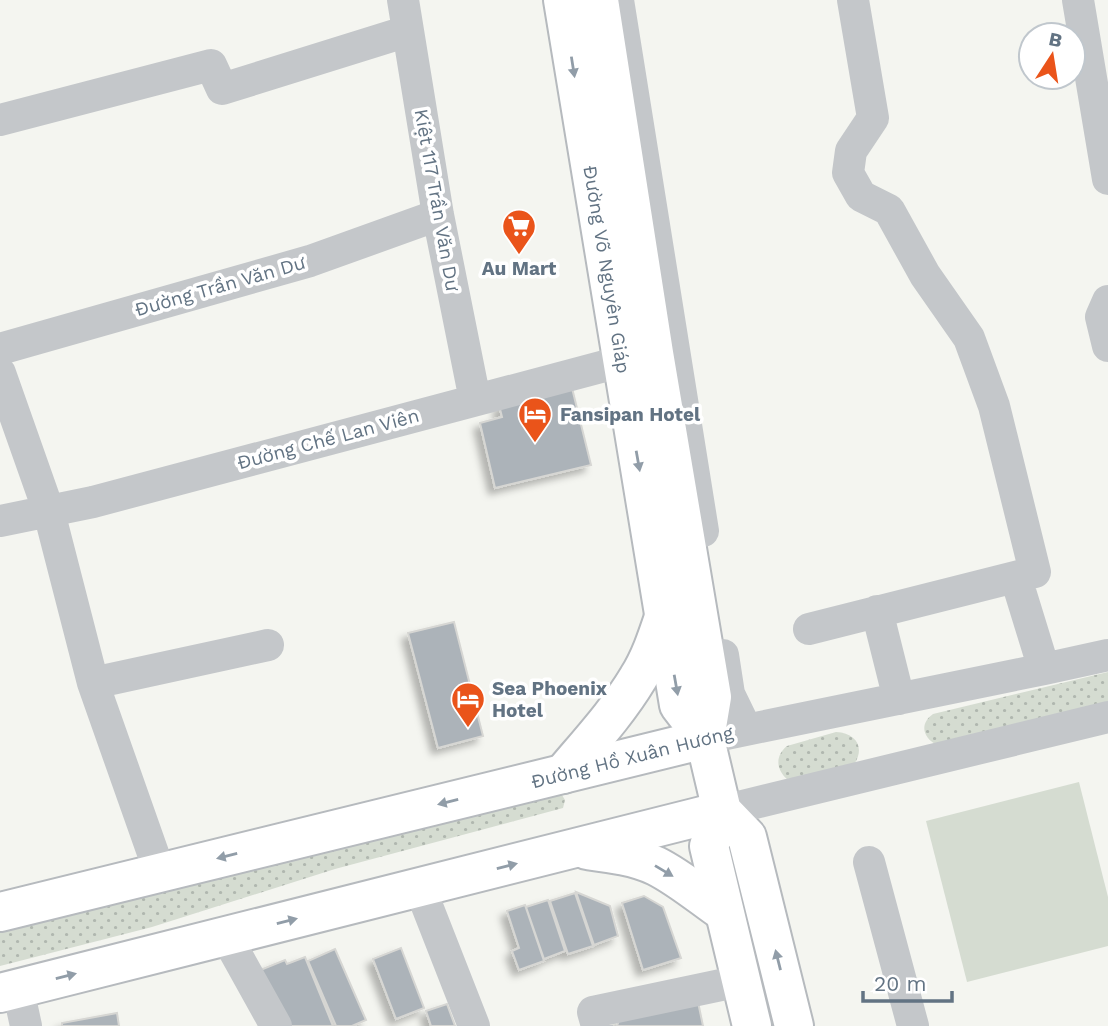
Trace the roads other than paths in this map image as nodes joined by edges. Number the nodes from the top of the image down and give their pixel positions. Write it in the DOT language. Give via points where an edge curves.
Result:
graph roads {
  1 [pos="403,0"];
  2 [pos="563,0"];
  3 [pos="599,0"];
  4 [pos="618,0"];
  5 [pos="853,0"];
  6 [pos="1078,0"];
  7 [pos="408,31"];
  8 [pos="0,120"];
  9 [pos="1108,178"];
  10 [pos="438,215"];
  11 [pos="1108,301"];
  12 [pos="1108,346"];
  13 [pos="0,349"];
  14 [pos="638,358"];
  15 [pos="0,373"];
  16 [pos="475,400"];
  17 [pos="49,512"];
  18 [pos="0,521"];
  19 [pos="1016,578"];
  20 [pos="877,611"];
  21 [pos="664,617"];
  22 [pos="809,629"];
  23 [pos="268,645"];
  24 [pos="1108,655"];
  25 [pos="1044,669"];
  26 [pos="93,682"];
  27 [pos="899,699"];
  28 [pos="1108,717"];
  29 [pos="746,729"];
  30 [pos="705,739"];
  31 [pos="563,774"];
  32 [pos="722,811"];
  33 [pos="575,849"];
  34 [pos="869,862"];
  35 [pos="160,873"];
  36 [pos="420,888"];
  37 [pos="0,912"];
  38 [pos="724,912"];
  39 [pos="226,936"];
  40 [pos="740,981"];
  41 [pos="9,991"];
  42 [pos="26,1026"];
  43 [pos="276,1026"];
  44 [pos="474,1026"];
  45 [pos="597,1026"];
  46 [pos="752,1026"];
  47 [pos="794,1026"];
  48 [pos="913,1026"];
  1 -- 7 [label="street, Kiệt 117 Trần Văn Dư"];
  2 -- 14 [label="main road, Đường Võ Nguyên Giáp, one-way"];
  3 -- 14 [label="main road, Đường Võ Nguyên Giáp"];
  4 -- 29 [label="street" via="729,694"];
  5 -- 19 [label="street" via="873,118 851,151 848,173 862,196 889,210 925,275 968,338 994,406 1035,572"];
  6 -- 9 [label="street"];
  7 -- 8 [label="street" via="222,89 211,65"];
  7 -- 10 [label="street, Kiệt 117 Trần Văn Dư"];
  10 -- 13 [label="street, Đường Trần Văn Dư" via="310,261"];
  10 -- 16 [label="street, Kiệt 117 Trần Văn Dư"];
  11 -- 12 [label="street" via="1101,317"];
  14 -- 16 [label="street, Đường Chế Lan Viên"];
  14 -- 21 [label="main road, Đường Võ Nguyên Giáp, one-way"];
  14 -- 30 [label="main road, Đường Võ Nguyên Giáp" via="712,697"];
  15 -- 17 [label="street"];
  16 -- 17 [label="street, Đường Chế Lan Viên"];
  17 -- 18 [label="street, Đường Chế Lan Viên"];
  17 -- 26 [label="street"];
  19 -- 20 [label="street"];
  19 -- 25 [label="street"];
  20 -- 22 [label="street"];
  20 -- 27 [label="street"];
  21 -- 30 [label="main road, Đường Võ Nguyên Giáp, one-way" via="679,705"];
  21 -- 31 [label="main road" via="639,677"];
  23 -- 26 [label="street"];
  24 -- 25 [label="street, Đường Hồ Xuân Hương"];
  25 -- 27 [label="street, Đường Hồ Xuân Hương"];
  26 -- 35 [label="street"];
  27 -- 29 [label="street, Đường Hồ Xuân Hương"];
  28 -- 32 [label="street"];
  29 -- 30 [label="street, Đường Hồ Xuân Hương"];
  30 -- 31 [label="main road, Đường Hồ Xuân Hương"];
  30 -- 32 [label="main road, Đường Võ Nguyên Giáp"];
  31 -- 35 [label="main road, Đường Hồ Xuân Hương, one-way"];
  32 -- 33 [label="main road"];
  32 -- 38 [label="main road" via="709,846"];
  47 -- 32 [label="main road, one-way" via="747,837"];
  36 -- 33 [label="main road, one-way"];
  33 -- 38 [label="main road, one-way" via="620,854 655,866"];
  34 -- 48 [label="street"];
  35 -- 37 [label="main road, Đường Hồ Xuân Hương"];
  39 -- 36 [label="main road, one-way"];
  36 -- 44 [label="street"];
  38 -- 40 [label="main road"];
  41 -- 39 [label="main road, one-way"];
  39 -- 43 [label="street"];
  40 -- 45 [label="street" via="593,1012"];
  40 -- 46 [label="main road"];
  41 -- 42 [label="street"];
}
